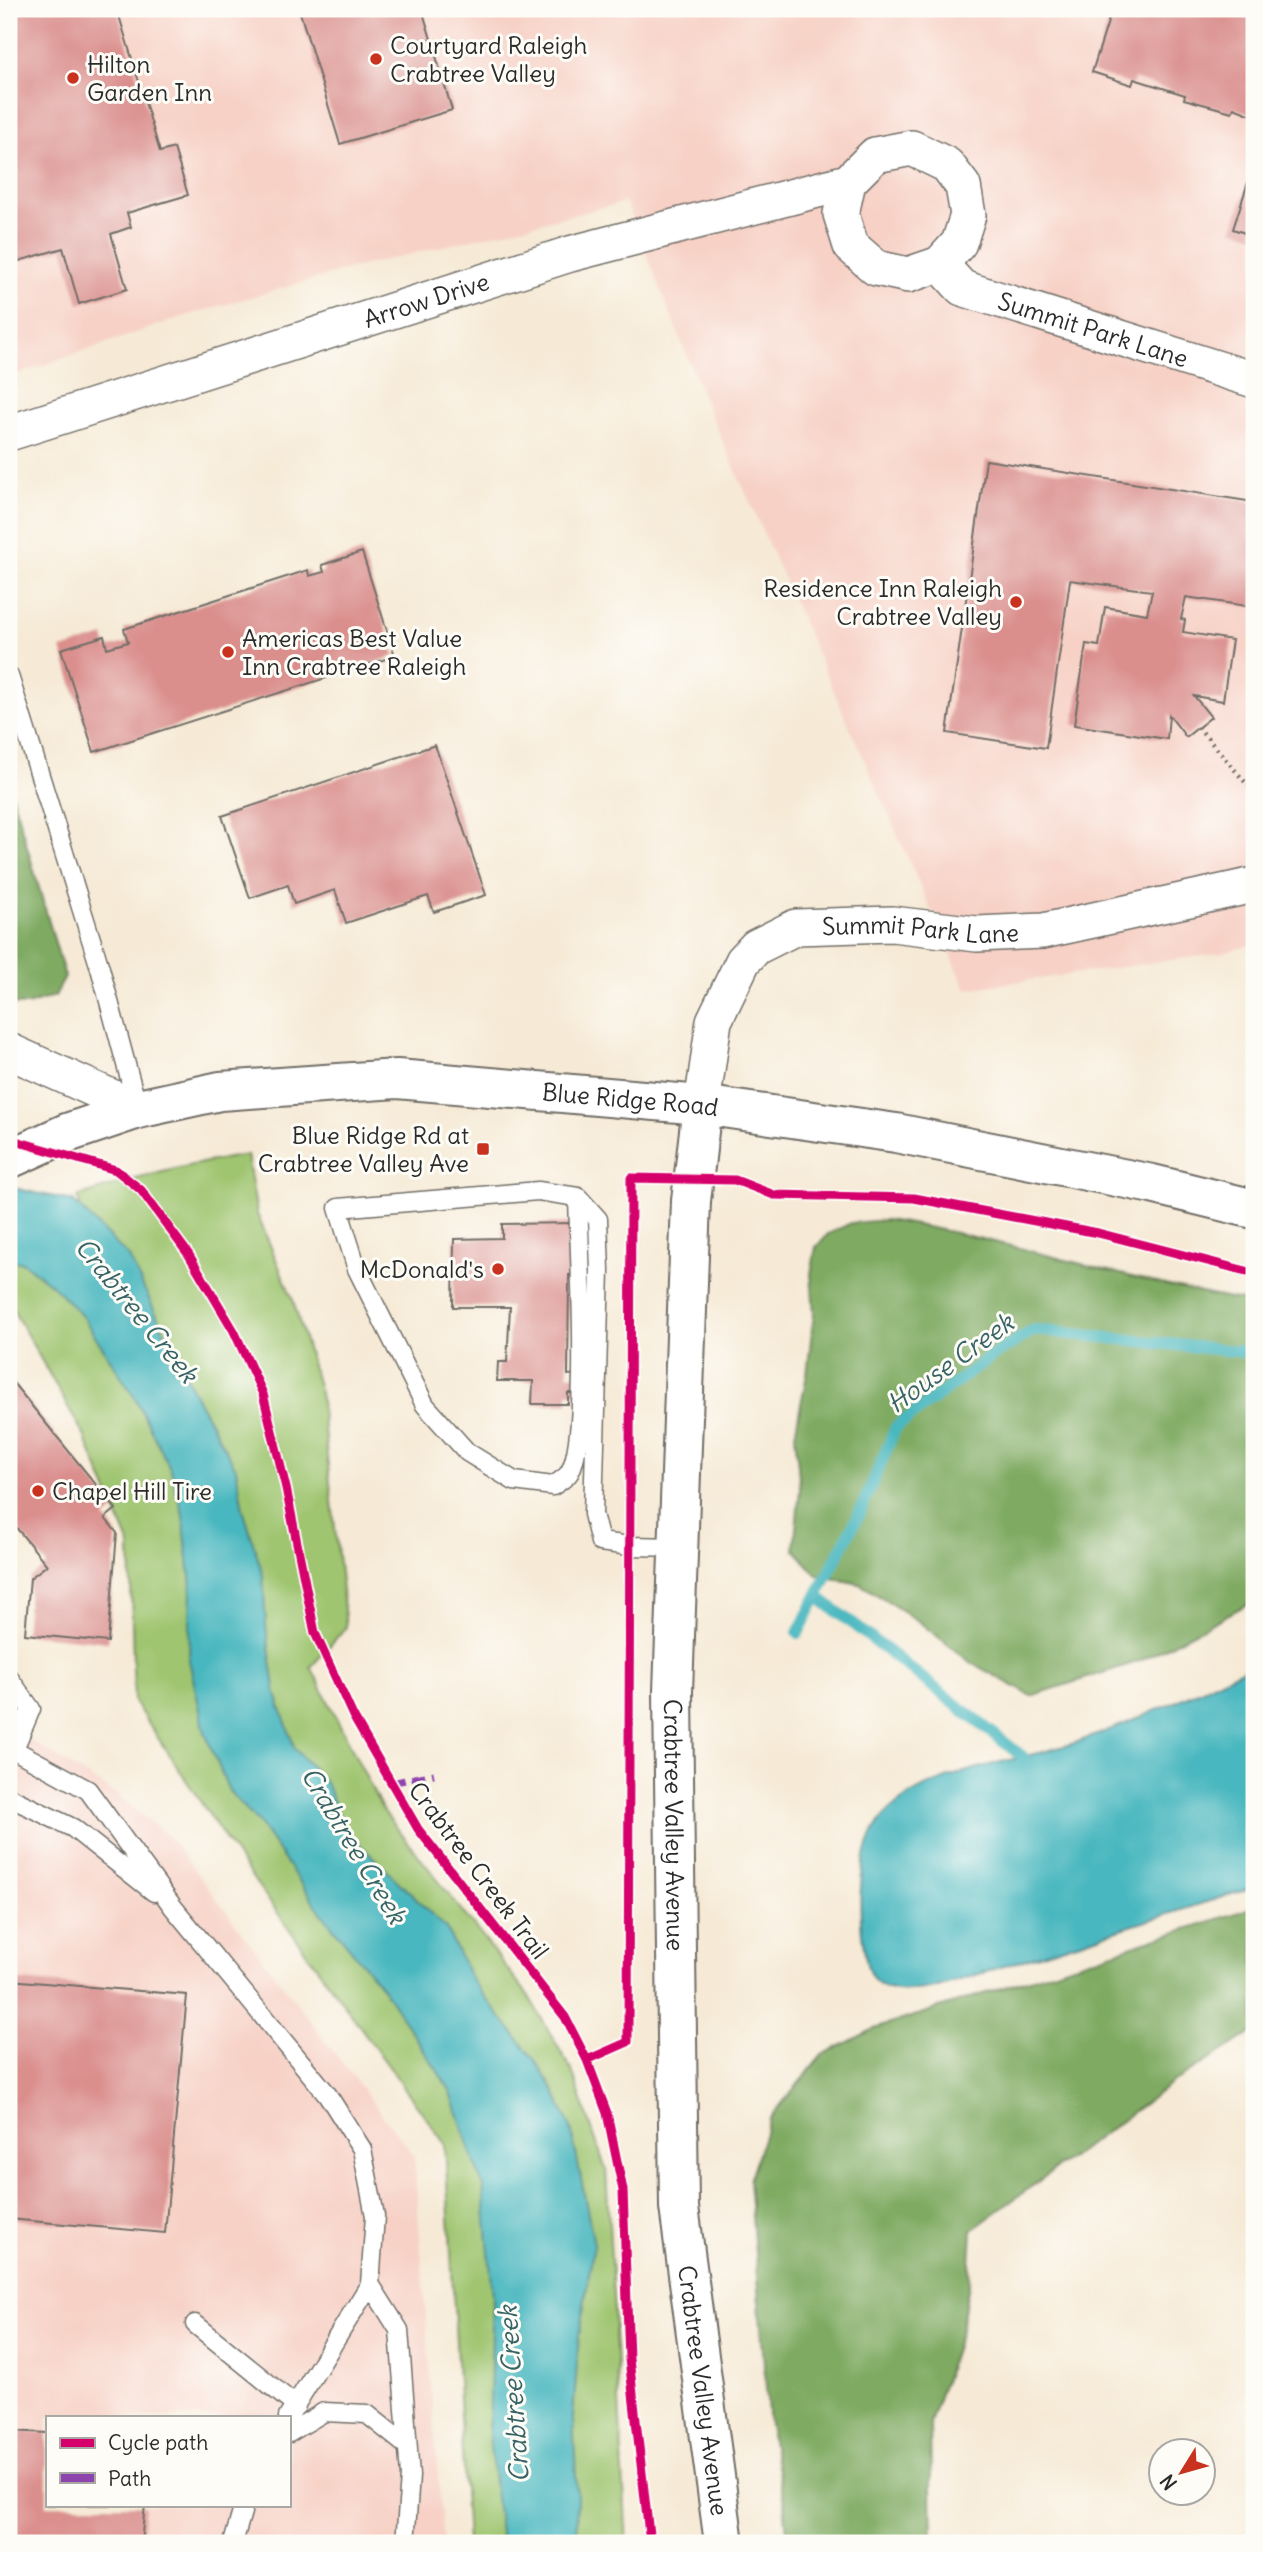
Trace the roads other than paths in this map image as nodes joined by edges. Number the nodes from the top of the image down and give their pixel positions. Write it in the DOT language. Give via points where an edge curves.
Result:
graph roads {
  1 [pos="848,182"];
  2 [pos="940,264"];
  3 [pos="1254,380"];
  4 [pos="9,433"];
  5 [pos="9,676"];
  6 [pos="1254,885"];
  7 [pos="9,1051"];
  8 [pos="702,1105"];
  9 [pos="138,1109"];
  10 [pos="9,1159"];
  11 [pos="578,1197"];
  12 [pos="1254,1209"];
  13 [pos="679,1547"];
  14 [pos="9,1678"];
  15 [pos="10,1749"];
  16 [pos="9,1797"];
  17 [pos="173,1907"];
  18 [pos="370,2284"];
  19 [pos="195,2324"];
  20 [pos="292,2412"];
  21 [pos="290,2432"];
  22 [pos="407,2446"];
  23 [pos="244,2506"];
  24 [pos="233,2543"];
  25 [pos="405,2543"];
  26 [pos="724,2543"];
  1 -- 2 [label="street" via="841,214 851,246 876,268 908,275"];
  1 -- 2 [label="street" via="875,155 912,148 947,164 962,186 968,215 959,243"];
  1 -- 4 [label="street, Arrow Drive" via="570,254"];
  2 -- 3 [label="street, Summit Park Lane" via="962,288"];
  5 -- 9 [label="lane" via="100,968"];
  6 -- 8 [label="street, Summit Park Lane" via="1043,931 977,933 892,924 796,927 756,947 743,961 714,1021"];
  7 -- 9 [label="street"];
  8 -- 9 [label="street, Blue Ridge Road" via="397,1079 220,1091"];
  8 -- 12 [label="street, Blue Ridge Road" via="896,1133"];
  8 -- 13 [label="street, Crabtree Valley Avenue" via="692,1190"];
  9 -- 10 [label="street, Blue Ridge Road"];
  11 -- 11 [label="lane" via="538,1191 338,1208 357,1269 425,1405 467,1452 514,1481 552,1486 569,1474 578,1448"];
  11 -- 13 [label="lane" via="598,1219 593,1514 600,1542"];
  13 -- 26 [label="street, Crabtree Valley Avenue" via="673,1691 679,2207"];
  14 -- 15 [label="lane" via="32,1709"];
  15 -- 17 [label="lane" via="88,1790"];
  16 -- 17 [label="lane" via="73,1828"];
  17 -- 18 [label="lane" via="327,2094 362,2149 375,2216"];
  18 -- 20 [label="lane"];
  18 -- 22 [label="lane" via="399,2330"];
  19 -- 20 [label="lane"];
  21 -- 22 [label="lane" via="324,2412 367,2414"];
  22 -- 25 [label="lane" via="410,2476"];
  23 -- 24 [label="lane"];
}
